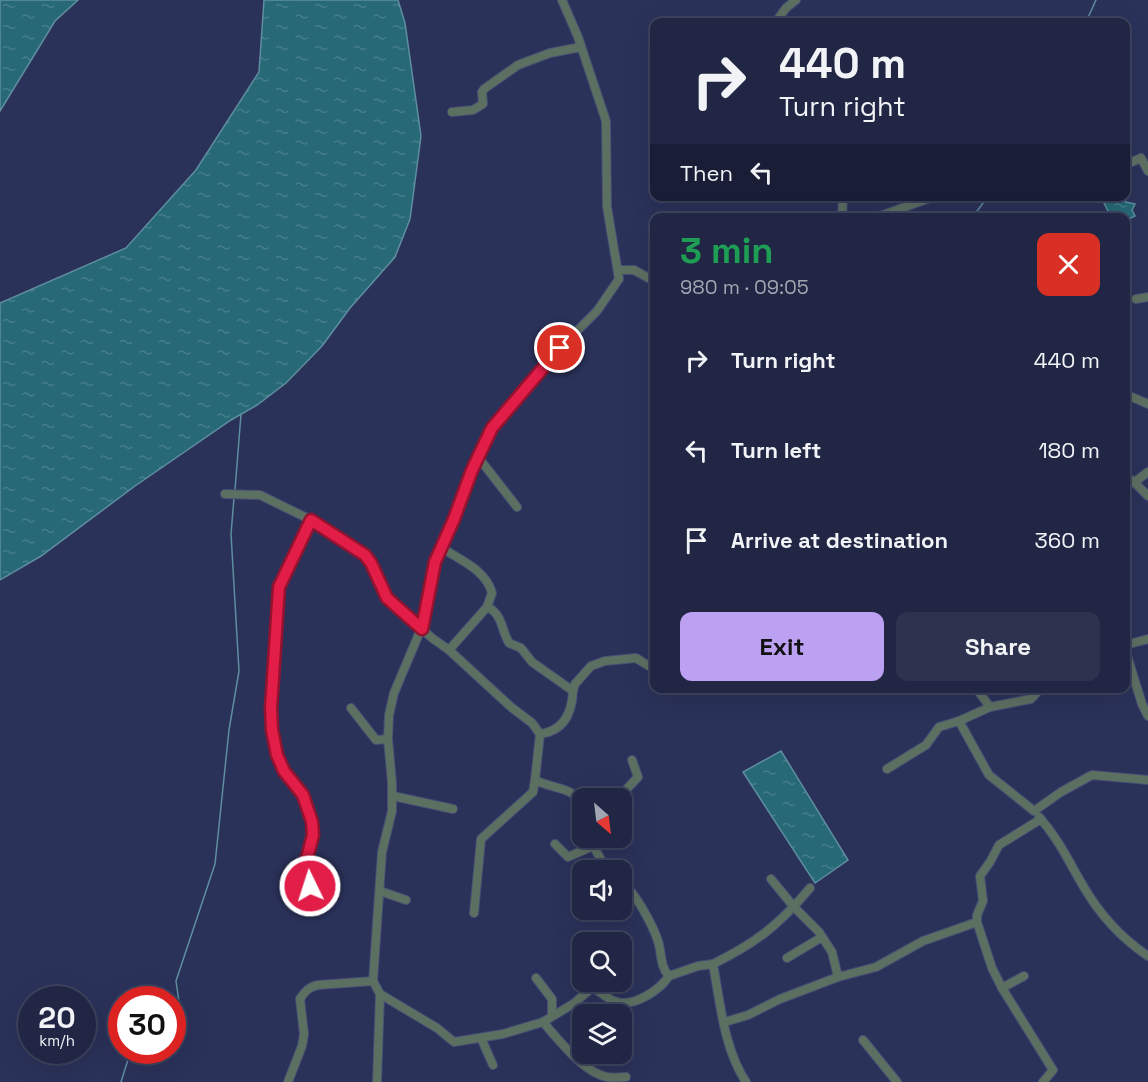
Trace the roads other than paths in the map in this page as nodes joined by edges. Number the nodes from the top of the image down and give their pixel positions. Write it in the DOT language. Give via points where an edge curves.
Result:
graph roads {
  1 [pos="562,0"];
  2 [pos="796,0"];
  3 [pos="779,18"];
  4 [pos="581,47"];
  5 [pos="452,112"];
  6 [pos="1145,157"];
  7 [pos="1130,163"];
  8 [pos="1148,171"];
  9 [pos="921,201"];
  10 [pos="889,213"];
  11 [pos="618,270"];
  12 [pos="650,279"];
  13 [pos="1148,297"];
  14 [pos="1136,299"];
  15 [pos="1130,396"];
  16 [pos="1148,404"];
  17 [pos="478,457"];
  18 [pos="1148,472"];
  19 [pos="1130,480"];
  20 [pos="1136,484"];
  21 [pos="231,494"];
  22 [pos="1148,496"];
  23 [pos="517,507"];
  24 [pos="311,520"];
  25 [pos="442,548"];
  26 [pos="486,607"];
  27 [pos="422,629"];
  28 [pos="1148,639"];
  29 [pos="1130,645"];
  30 [pos="449,650"];
  31 [pos="1130,664"];
  32 [pos="650,667"];
  33 [pos="573,692"];
  34 [pos="980,693"];
  35 [pos="1036,693"];
  36 [pos="990,707"];
  37 [pos="351,708"];
  38 [pos="1148,716"];
  39 [pos="959,721"];
  40 [pos="540,734"];
  41 [pos="388,739"];
  42 [pos="632,760"];
  43 [pos="887,769"];
  44 [pos="1147,779"];
  45 [pos="536,780"];
  46 [pos="628,788"];
  47 [pos="572,792"];
  48 [pos="393,796"];
  49 [pos="453,809"];
  50 [pos="1034,812"];
  51 [pos="1041,819"];
  52 [pos="555,844"];
  53 [pos="588,848"];
  54 [pos="771,879"];
  55 [pos="310,886"];
  56 [pos="810,888"];
  57 [pos="380,891"];
  58 [pos="632,893"];
  59 [pos="406,900"];
  60 [pos="794,907"];
  61 [pos="474,913"];
  62 [pos="977,922"];
  63 [pos="822,938"];
  64 [pos="1148,956"];
  65 [pos="786,958"];
  66 [pos="713,964"];
  67 [pos="669,976"];
  68 [pos="1024,976"];
  69 [pos="536,978"];
  70 [pos="838,978"];
  71 [pos="373,981"];
  72 [pos="1002,988"];
  73 [pos="380,994"];
  74 [pos="552,1015"];
  75 [pos="543,1022"];
  76 [pos="725,1022"];
  77 [pos="481,1038"];
  78 [pos="863,1040"];
  79 [pos="493,1065"];
  80 [pos="626,1077"];
  81 [pos="288,1082"];
  82 [pos="377,1082"];
  83 [pos="746,1082"];
  84 [pos="897,1082"];
  85 [pos="1043,1082"];
  1 -- 4 [label="street"];
  2 -- 3 [label="street"];
  4 -- 5 [label="street" via="518,65 484,89 479,108"];
  4 -- 11 [label="street" via="606,121 608,207"];
  6 -- 7 [label="street"];
  6 -- 8 [label="street"];
  9 -- 10 [label="street"];
  11 -- 12 [label="street" via="634,270"];
  11 -- 17 [label="street" via="619,279 597,311 492,428"];
  13 -- 14 [label="street"];
  15 -- 16 [label="street"];
  17 -- 23 [label="street"];
  17 -- 25 [label="street"];
  18 -- 20 [label="street"];
  19 -- 20 [label="street"];
  20 -- 22 [label="street"];
  21 -- 24 [label="street" via="260,495"];
  24 -- 27 [label="street" via="365,555 387,598"];
  24 -- 55 [label="street" via="279,587 271,708 277,755 303,795 312,822 306,862"];
  25 -- 26 [label="street" via="487,581 492,593"];
  25 -- 27 [label="street" via="435,562"];
  26 -- 30 [label="street"];
  26 -- 33 [label="street" via="499,617 509,643 521,648 532,662"];
  27 -- 30 [label="street"];
  27 -- 41 [label="street" via="394,693"];
  28 -- 29 [label="street"];
  30 -- 40 [label="street"];
  31 -- 38 [label="street"];
  32 -- 33 [label="street" via="636,658 604,661 591,666 574,684"];
  33 -- 40 [label="street" via="567,719"];
  34 -- 36 [label="street"];
  35 -- 36 [label="street" via="1031,699"];
  36 -- 39 [label="street"];
  37 -- 41 [label="street" via="376,740"];
  39 -- 43 [label="street" via="939,727 926,745"];
  39 -- 50 [label="street" via="989,774"];
  40 -- 45 [label="street"];
  41 -- 48 [label="street"];
  42 -- 46 [label="street" via="638,777"];
  44 -- 50 [label="street" via="1092,775"];
  45 -- 47 [label="street"];
  45 -- 61 [label="street" via="533,792 481,839"];
  48 -- 49 [label="street"];
  48 -- 57 [label="street" via="384,839"];
  50 -- 51 [label="street"];
  51 -- 62 [label="street" via="999,845 980,876 983,902"];
  51 -- 64 [label="street" via="1054,834 1092,900 1124,937"];
  52 -- 53 [label="street" via="568,857"];
  54 -- 60 [label="street"];
  56 -- 60 [label="street"];
  57 -- 59 [label="street"];
  57 -- 71 [label="street"];
  58 -- 67 [label="street" via="657,938 662,965"];
  60 -- 63 [label="street"];
  60 -- 66 [label="street" via="746,948"];
  62 -- 70 [label="street" via="922,941 876,967"];
  62 -- 72 [label="street"];
  63 -- 65 [label="street"];
  63 -- 70 [label="street" via="832,952"];
  66 -- 67 [label="street"];
  66 -- 76 [label="street"];
  67 -- 74 [label="street" via="652,993 626,1003 612,1001 592,988"];
  68 -- 72 [label="street"];
  69 -- 74 [label="street" via="552,999"];
  70 -- 76 [label="street"];
  71 -- 73 [label="street"];
  71 -- 81 [label="street" via="318,985 305,991 300,999 302,1046"];
  72 -- 85 [label="street" via="1053,1070"];
  73 -- 77 [label="street" via="454,1042"];
  73 -- 82 [label="street"];
  74 -- 75 [label="street"];
  75 -- 77 [label="street"];
  75 -- 80 [label="street" via="596,1072 607,1077"];
  76 -- 83 [label="street" via="735,1061"];
  77 -- 79 [label="street"];
  78 -- 84 [label="street"];
}
